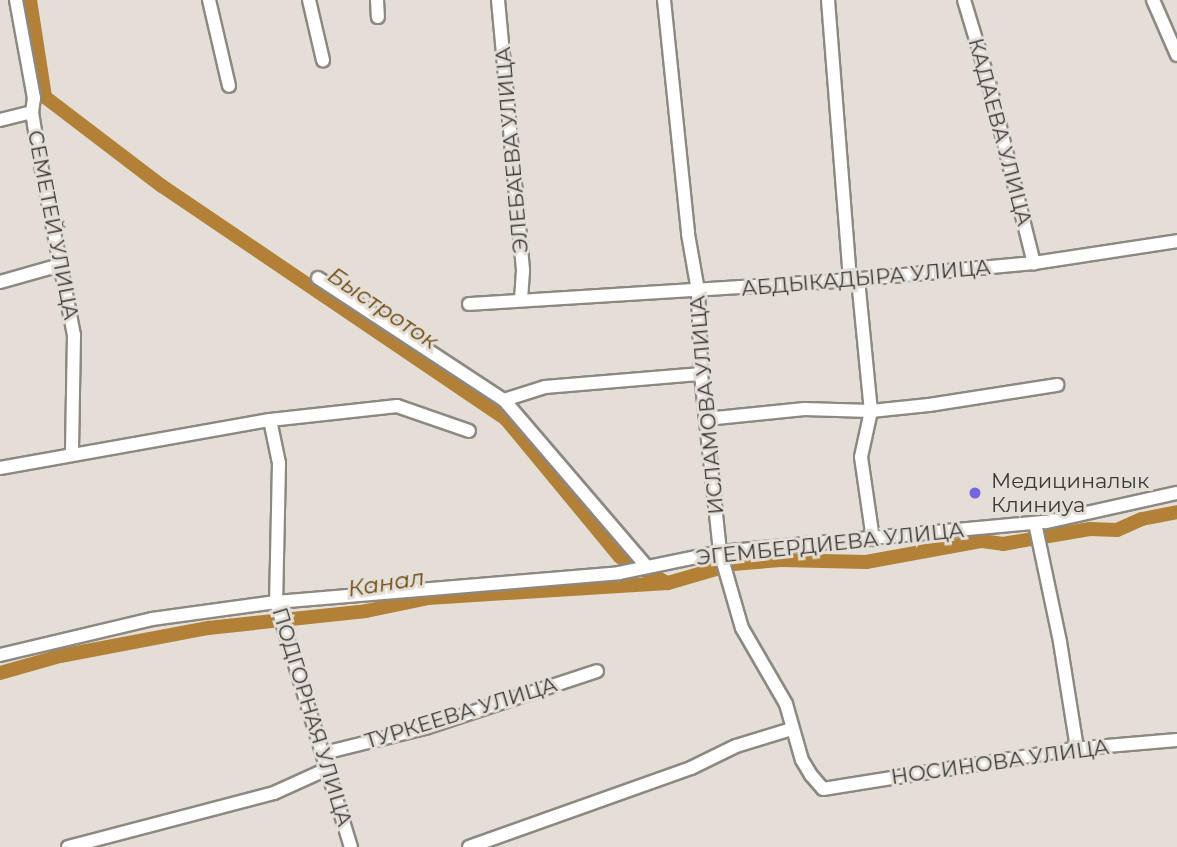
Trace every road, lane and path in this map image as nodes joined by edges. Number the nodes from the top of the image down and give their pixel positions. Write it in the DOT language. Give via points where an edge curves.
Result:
graph roads {
  1 [pos="16,0"];
  2 [pos="209,0"];
  3 [pos="309,0"];
  4 [pos="377,0"];
  5 [pos="498,0"];
  6 [pos="664,0"];
  7 [pos="828,0"];
  8 [pos="964,0"];
  9 [pos="1153,0"];
  10 [pos="378,17"];
  11 [pos="1177,55"];
  12 [pos="323,60"];
  13 [pos="229,86"];
  14 [pos="32,111"];
  15 [pos="0,120"];
  16 [pos="1177,241"];
  17 [pos="1034,264"];
  18 [pos="60,265"];
  19 [pos="318,278"];
  20 [pos="854,279"];
  21 [pos="0,282"];
  22 [pos="698,291"];
  23 [pos="521,300"];
  24 [pos="469,303"];
  25 [pos="701,374"];
  26 [pos="1056,385"];
  27 [pos="504,400"];
  28 [pos="871,411"];
  29 [pos="706,419"];
  30 [pos="271,420"];
  31 [pos="469,430"];
  32 [pos="72,453"];
  33 [pos="0,468"];
  34 [pos="1177,493"];
  35 [pos="1035,523"];
  36 [pos="873,539"];
  37 [pos="720,552"];
  38 [pos="647,567"];
  39 [pos="276,602"];
  40 [pos="0,655"];
  41 [pos="597,671"];
  42 [pos="792,729"];
  43 [pos="1177,740"];
  44 [pos="1077,748"];
  45 [pos="324,753"];
  46 [pos="329,768"];
  47 [pos="823,789"];
  48 [pos="68,847"];
  49 [pos="351,847"];
  50 [pos="469,847"];
  1 -- 14 [label="street, СЕМЕТЕЙ УЛИЦА" via="34,98"];
  2 -- 13 [label="street"];
  3 -- 12 [label="street"];
  4 -- 10 [label="street"];
  5 -- 23 [label="street, ЭЛЕБАЕВА УЛИЦА" via="523,271"];
  6 -- 22 [label="street, ИСЛАМОВА УЛИЦА"];
  7 -- 20 [label="street"];
  8 -- 17 [label="street, КАДАЕВА УЛИЦА"];
  9 -- 11 [label="street"];
  14 -- 15 [label="street"];
  14 -- 18 [label="street, СЕМЕТЕЙ УЛИЦА"];
  16 -- 17 [label="street, АБДЫКАДЫРА УЛИЦА"];
  17 -- 20 [label="street, АБДЫКАДЫРА УЛИЦА"];
  18 -- 21 [label="street"];
  18 -- 32 [label="street, СЕМЕТЕЙ УЛИЦА" via="74,335"];
  19 -- 27 [label="street"];
  20 -- 22 [label="street, АБДЫКАДЫРА УЛИЦА"];
  20 -- 28 [label="street"];
  22 -- 23 [label="street, АБДЫКАДЫРА УЛИЦА"];
  22 -- 25 [label="street, ИСЛАМОВА УЛИЦА"];
  23 -- 24 [label="street, АБДЫКАДЫРА УЛИЦА"];
  25 -- 27 [label="street" via="545,387"];
  25 -- 29 [label="street, ИСЛАМОВА УЛИЦА"];
  26 -- 28 [label="street"];
  27 -- 38 [label="street"];
  28 -- 29 [label="street" via="804,409"];
  28 -- 36 [label="street" via="860,457"];
  29 -- 37 [label="street, ИСЛАМОВА УЛИЦА"];
  30 -- 31 [label="street" via="397,406"];
  30 -- 32 [label="street"];
  30 -- 39 [label="street, ПОДГОРНАЯ УЛИЦА" via="279,463"];
  32 -- 33 [label="street"];
  34 -- 35 [label="street, ЭГЕМБЕРДИЕВА УЛИЦА"];
  35 -- 36 [label="street, ЭГЕМБЕРДИЕВА УЛИЦА"];
  35 -- 44 [label="street"];
  36 -- 37 [label="street, ЭГЕМБЕРДИЕВА УЛИЦА"];
  37 -- 38 [label="street, ЭГЕМБЕРДИЕВА УЛИЦА"];
  37 -- 42 [label="street, ИСЛАМОВА УЛИЦА" via="742,628 786,704"];
  38 -- 39 [label="street, ЭГЕМБЕРДИЕВА УЛИЦА"];
  39 -- 40 [label="street, ЭГЕМБЕРДИЕВА УЛИЦА" via="152,619"];
  39 -- 45 [label="street, ПОДГОРНАЯ УЛИЦА"];
  41 -- 45 [label="street, ТУРКЕЕВА УЛИЦА" via="425,727"];
  42 -- 47 [label="street, ИСЛАМОВА УЛИЦА" via="802,760"];
  42 -- 50 [label="street"];
  43 -- 44 [label="street, НОСИНОВА УЛИЦА"];
  44 -- 47 [label="street, НОСИНОВА УЛИЦА"];
  45 -- 46 [label="street, ПОДГОРНАЯ УЛИЦА"];
  46 -- 48 [label="street" via="274,793"];
  46 -- 49 [label="street, ПОДГОРНАЯ УЛИЦА"];
}
